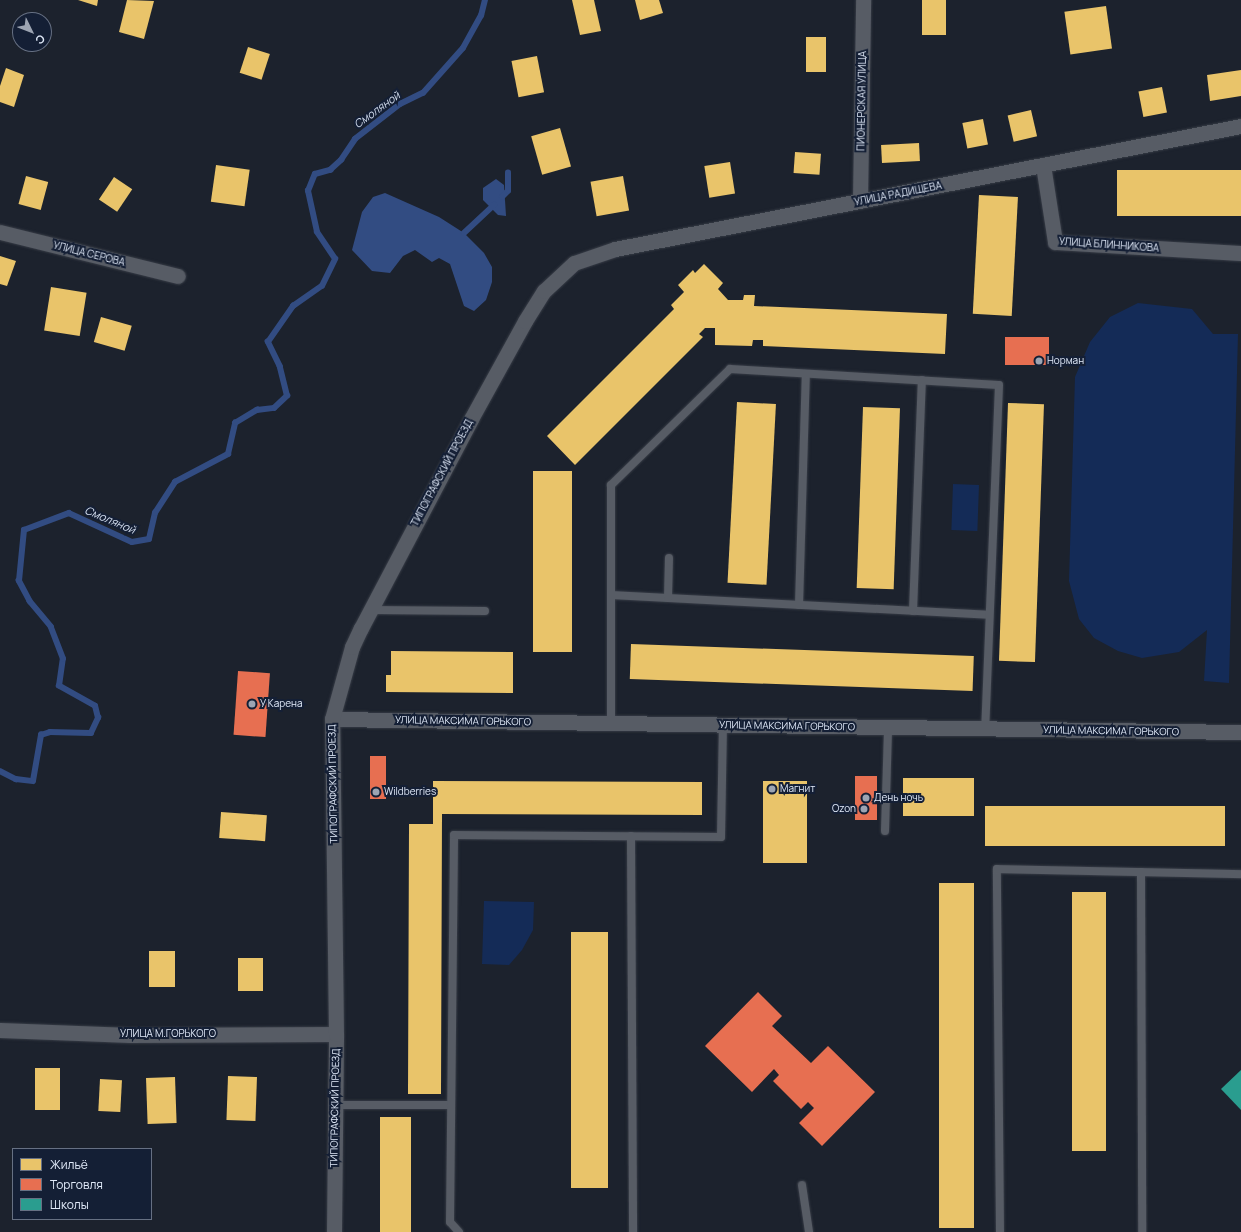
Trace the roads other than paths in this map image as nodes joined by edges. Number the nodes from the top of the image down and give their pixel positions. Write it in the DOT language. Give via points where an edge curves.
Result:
graph roads {
  1 [pos="863,0"];
  2 [pos="1241,126"];
  3 [pos="1043,165"];
  4 [pos="860,201"];
  5 [pos="0,232"];
  6 [pos="1241,253"];
  7 [pos="560,275"];
  8 [pos="178,276"];
  9 [pos="806,374"];
  10 [pos="922,380"];
  11 [pos="669,558"];
  12 [pos="611,595"];
  13 [pos="668,598"];
  14 [pos="799,605"];
  15 [pos="370,610"];
  16 [pos="485,611"];
  17 [pos="913,611"];
  18 [pos="988,615"];
  19 [pos="332,719"];
  20 [pos="611,723"];
  21 [pos="723,725"];
  22 [pos="888,728"];
  23 [pos="985,729"];
  24 [pos="1241,732"];
  25 [pos="885,831"];
  26 [pos="631,836"];
  27 [pos="1141,872"];
  28 [pos="1241,874"];
  29 [pos="0,1030"];
  30 [pos="336,1034"];
  31 [pos="335,1105"];
  32 [pos="451,1105"];
  33 [pos="802,1185"];
  34 [pos="334,1232"];
  35 [pos="459,1232"];
  36 [pos="633,1232"];
  37 [pos="809,1232"];
  38 [pos="1000,1232"];
  39 [pos="1142,1232"];
  1 -- 4 [label="street, ПИОНЕРСКАЯ УЛИЦА"];
  2 -- 3 [label="street, УЛИЦА РАДИЩЕВА"];
  3 -- 4 [label="street, УЛИЦА РАДИЩЕВА"];
  3 -- 6 [label="street, УЛИЦА БЛИННИКОВА" via="1055,242"];
  4 -- 7 [label="street, УЛИЦА РАДИЩЕВА" via="615,249 580,261"];
  5 -- 8 [label="street, УЛИЦА СЕРОВА"];
  7 -- 15 [label="street, ТИПОГРАФСКИЙ ПРОЕЗД" via="541,296 525,321"];
  9 -- 10 [label="lane"];
  9 -- 12 [label="lane" via="730,369 611,484"];
  9 -- 14 [label="lane"];
  10 -- 17 [label="lane"];
  10 -- 18 [label="lane" via="999,385"];
  11 -- 13 [label="lane"];
  12 -- 13 [label="lane"];
  12 -- 20 [label="lane"];
  13 -- 14 [label="lane"];
  14 -- 17 [label="lane"];
  15 -- 16 [label="lane"];
  15 -- 19 [label="street, ТИПОГРАФСКИЙ ПРОЕЗД" via="352,647"];
  17 -- 18 [label="lane"];
  18 -- 23 [label="lane"];
  19 -- 20 [label="street, УЛИЦА МАКСИМА ГОРЬКОГО"];
  19 -- 30 [label="street, ТИПОГРАФСКИЙ ПРОЕЗД"];
  20 -- 21 [label="street, УЛИЦА МАКСИМА ГОРЬКОГО"];
  21 -- 22 [label="street, УЛИЦА МАКСИМА ГОРЬКОГО"];
  21 -- 26 [label="lane" via="722,837"];
  22 -- 23 [label="street, УЛИЦА МАКСИМА ГОРЬКОГО"];
  22 -- 25 [label="lane"];
  23 -- 24 [label="street, УЛИЦА МАКСИМА ГОРЬКОГО"];
  26 -- 32 [label="lane" via="454,835"];
  26 -- 36 [label="lane"];
  27 -- 28 [label="lane"];
  27 -- 38 [label="lane" via="996,869"];
  27 -- 39 [label="lane"];
  29 -- 30 [label="street, УЛИЦА М.ГОРЬКОГО" via="130,1035"];
  30 -- 31 [label="street, ТИПОГРАФСКИЙ ПРОЕЗД"];
  31 -- 32 [label="lane"];
  31 -- 34 [label="street, ТИПОГРАФСКИЙ ПРОЕЗД"];
  32 -- 35 [label="lane" via="450,1222"];
  33 -- 37 [label="lane"];
}
